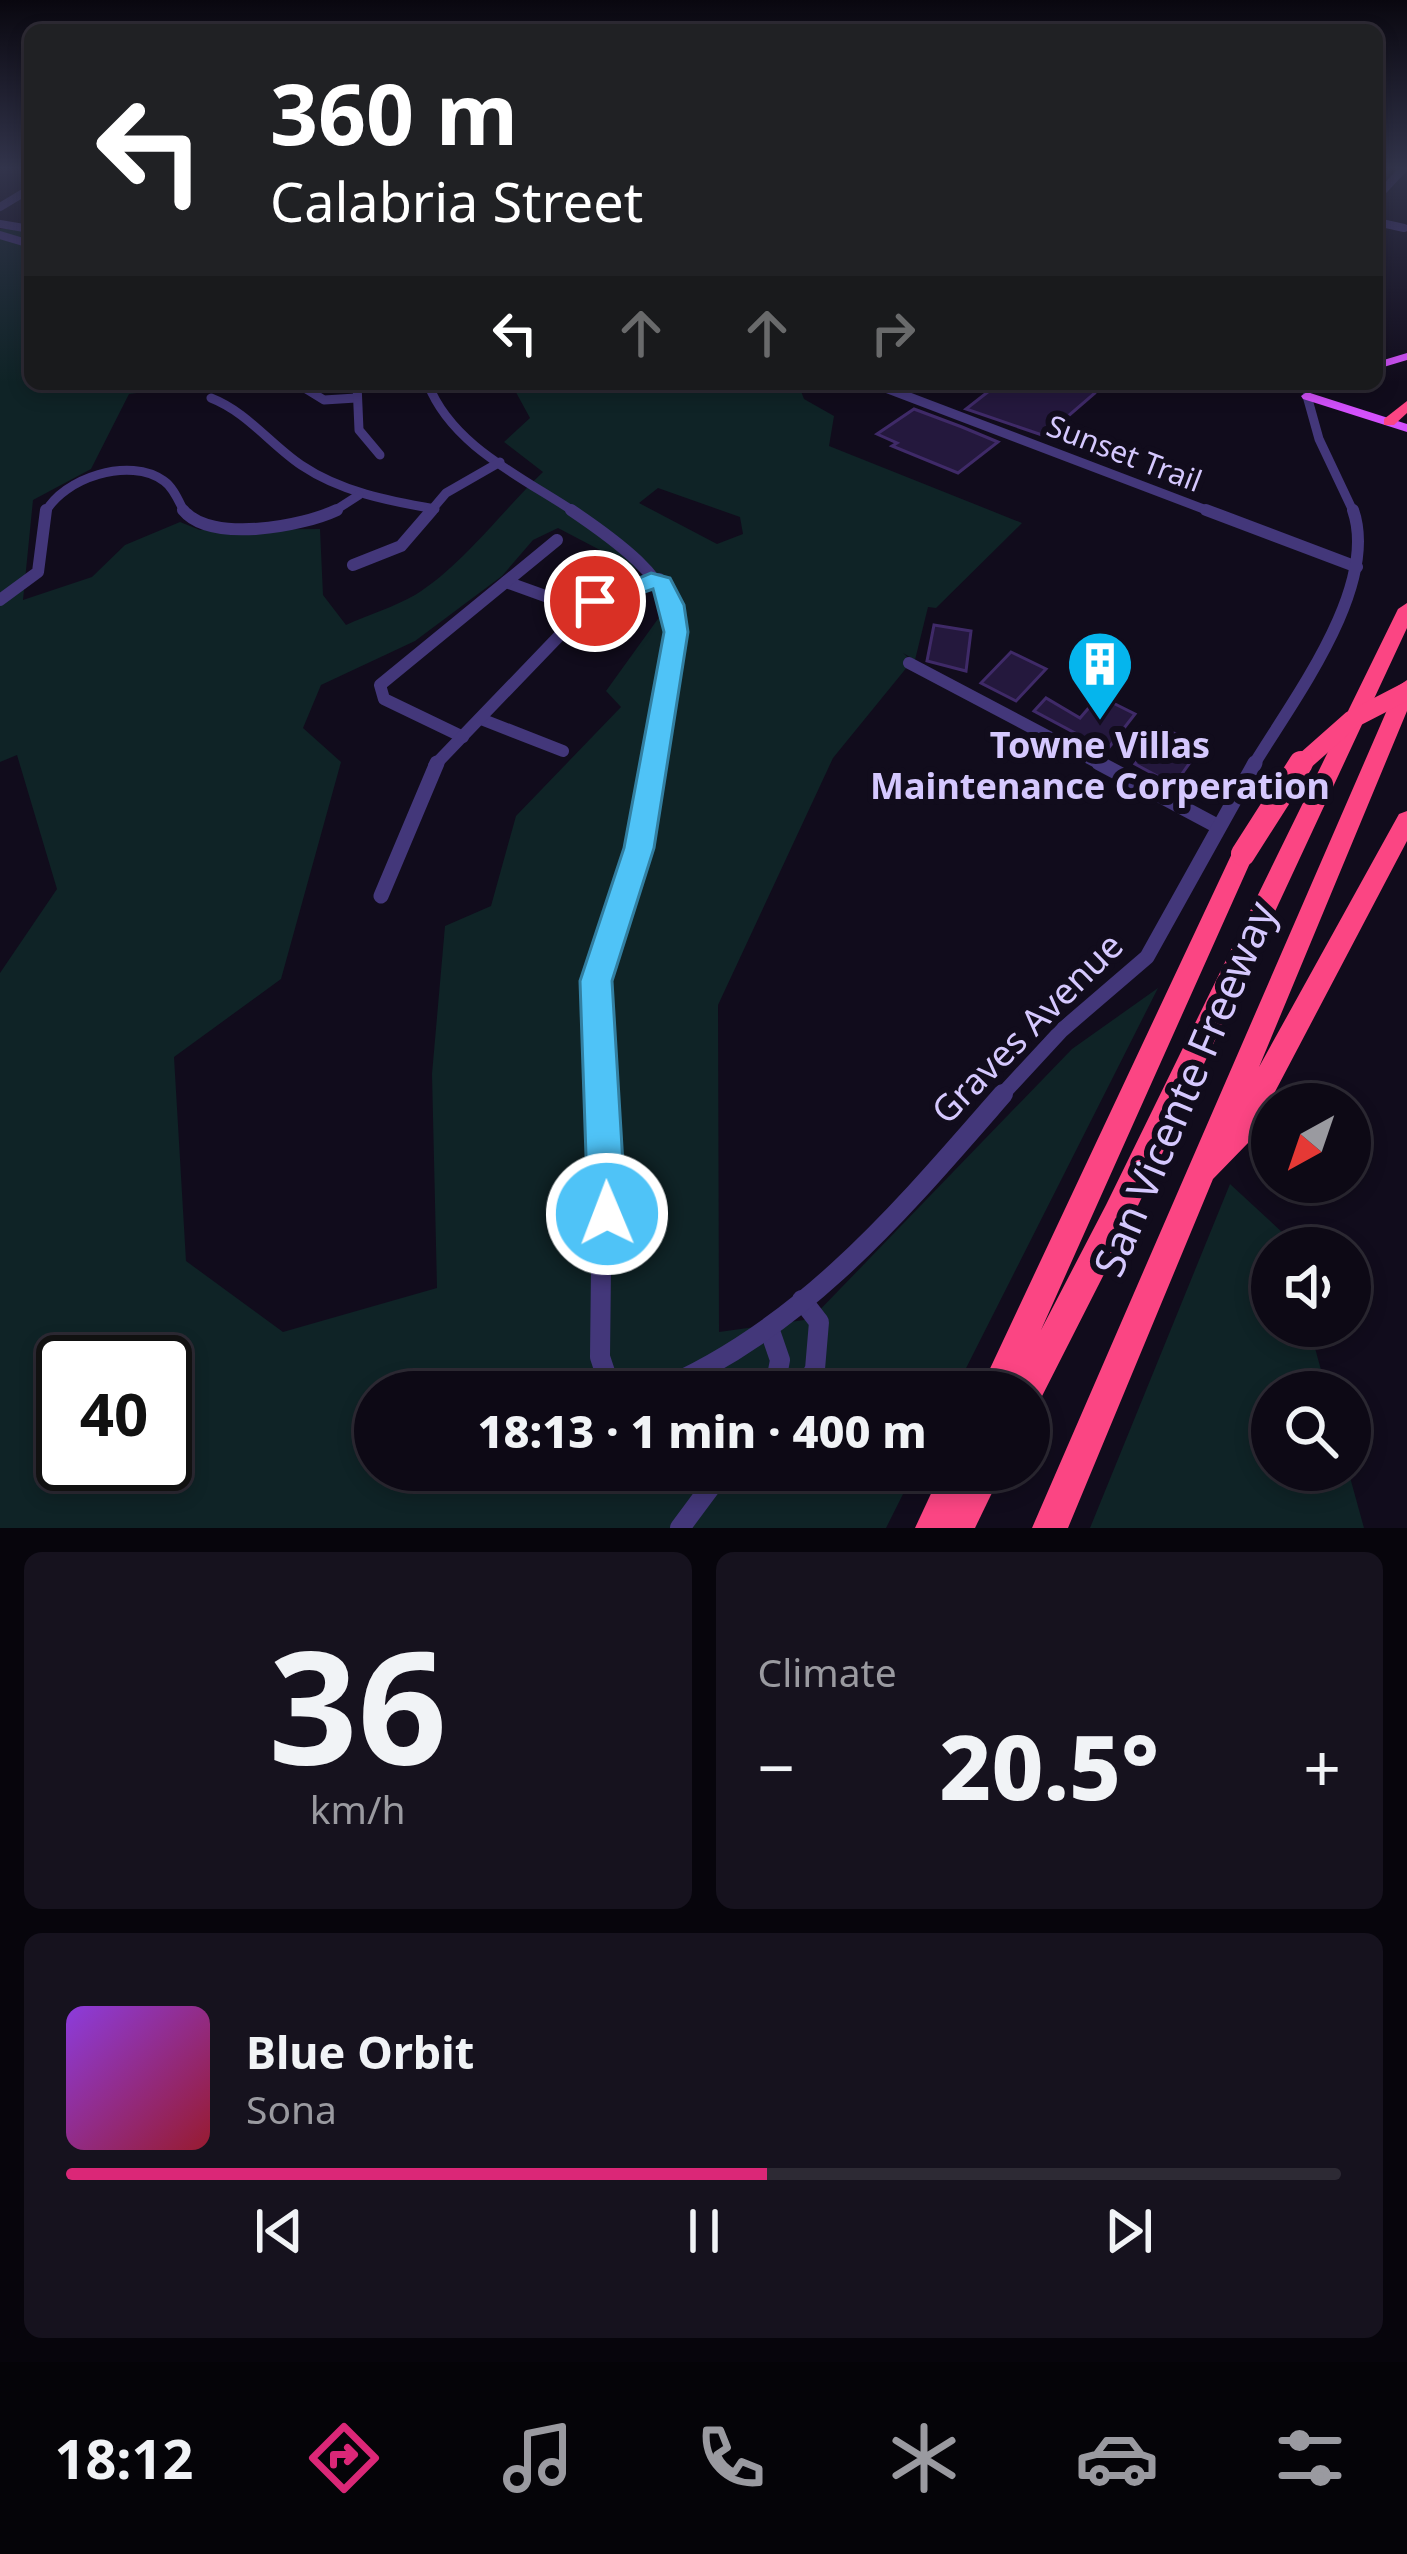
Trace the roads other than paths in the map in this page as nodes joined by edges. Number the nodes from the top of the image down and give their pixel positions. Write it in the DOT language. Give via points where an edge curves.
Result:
graph roads {
  1 [pos="308,390"];
  2 [pos="357,390"];
  3 [pos="430,390"];
  4 [pos="891,390"];
  5 [pos="1314,390"];
  6 [pos="1306,395"];
  7 [pos="211,398"];
  8 [pos="356,398"];
  9 [pos="1407,405"];
  10 [pos="1389,422"];
  11 [pos="1407,428"];
  12 [pos="380,455"];
  13 [pos="500,463"];
  14 [pos="359,495"];
  15 [pos="435,509"];
  16 [pos="557,540"];
  17 [pos="352,565"];
  18 [pos="1357,567"];
  19 [pos="659,578"];
  20 [pos="506,582"];
  21 [pos="0,600"];
  22 [pos="1407,609"];
  23 [pos="584,610"];
  24 [pos="909,664"];
  25 [pos="1407,689"];
  26 [pos="481,718"];
  27 [pos="463,737"];
  28 [pos="563,751"];
  29 [pos="1407,820"];
  30 [pos="1219,827"];
  31 [pos="381,896"];
  32 [pos="1194,1182"];
  33 [pos="802,1300"];
  34 [pos="770,1328"];
  35 [pos="605,1371"];
  36 [pos="704,1371"];
  37 [pos="782,1371"];
  38 [pos="814,1371"];
  39 [pos="1006,1371"];
  40 [pos="1037,1371"];
  41 [pos="712,1491"];
  42 [pos="950,1491"];
  43 [pos="975,1491"];
  44 [pos="680,1528"];
  45 [pos="933,1528"];
  46 [pos="956,1528"];
  47 [pos="1050,1528"];
  1 -- 8 [label="street" via="324,400"];
  2 -- 8 [label="street"];
  3 -- 13 [label="street" via="440,415"];
  4 -- 18 [label="street, Sunset Trail"];
  5 -- 6 [label="main road"];
  6 -- 10 [label="main road"];
  6 -- 18 [label="street, Graves Avenue" via="1309,428 1359,520"];
  7 -- 14 [label="street" via="230,403 289,457"];
  8 -- 12 [label="street" via="359,430"];
  9 -- 10 [label="highway"];
  10 -- 11 [label="main road"];
  13 -- 15 [label="street" via="446,493"];
  13 -- 19 [label="street" via="637,554"];
  14 -- 15 [label="street"];
  14 -- 21 [label="street" via="311,524 223,525 190,518 153,475 103,476 55,498 38,572"];
  15 -- 17 [label="street" via="401,547"];
  16 -- 20 [label="street"];
  18 -- 30 [label="street, Graves Avenue"];
  19 -- 23 [label="street" via="610,592"];
  19 -- 35 [label="street" via="676,632 639,848 596,981"];
  20 -- 23 [label="street"];
  20 -- 27 [label="street" via="380,685 384,699"];
  22 -- 40 [label="highway, San Vicente Freeway"];
  23 -- 26 [label="street"];
  24 -- 30 [label="street"];
  25 -- 32 [label="highway, San Vicente Freeway"];
  25 -- 39 [label="highway, bridge" via="1351,718 1297,762 1243,854"];
  26 -- 27 [label="street"];
  26 -- 28 [label="street"];
  27 -- 31 [label="street" via="434,766"];
  29 -- 32 [label="highway" via="1238,1132"];
  30 -- 33 [label="street, Graves Avenue" via="1145,960 1056,1036"];
  32 -- 47 [label="highway, San Vicente Freeway"];
  33 -- 34 [label="street, Graves Avenue"];
  33 -- 38 [label="street" via="819,1322"];
  34 -- 36 [label="street, Graves Avenue"];
  34 -- 37 [label="street"];
  41 -- 44 [label="street"];
  42 -- 45 [label="highway"];
  43 -- 46 [label="highway"];
}
